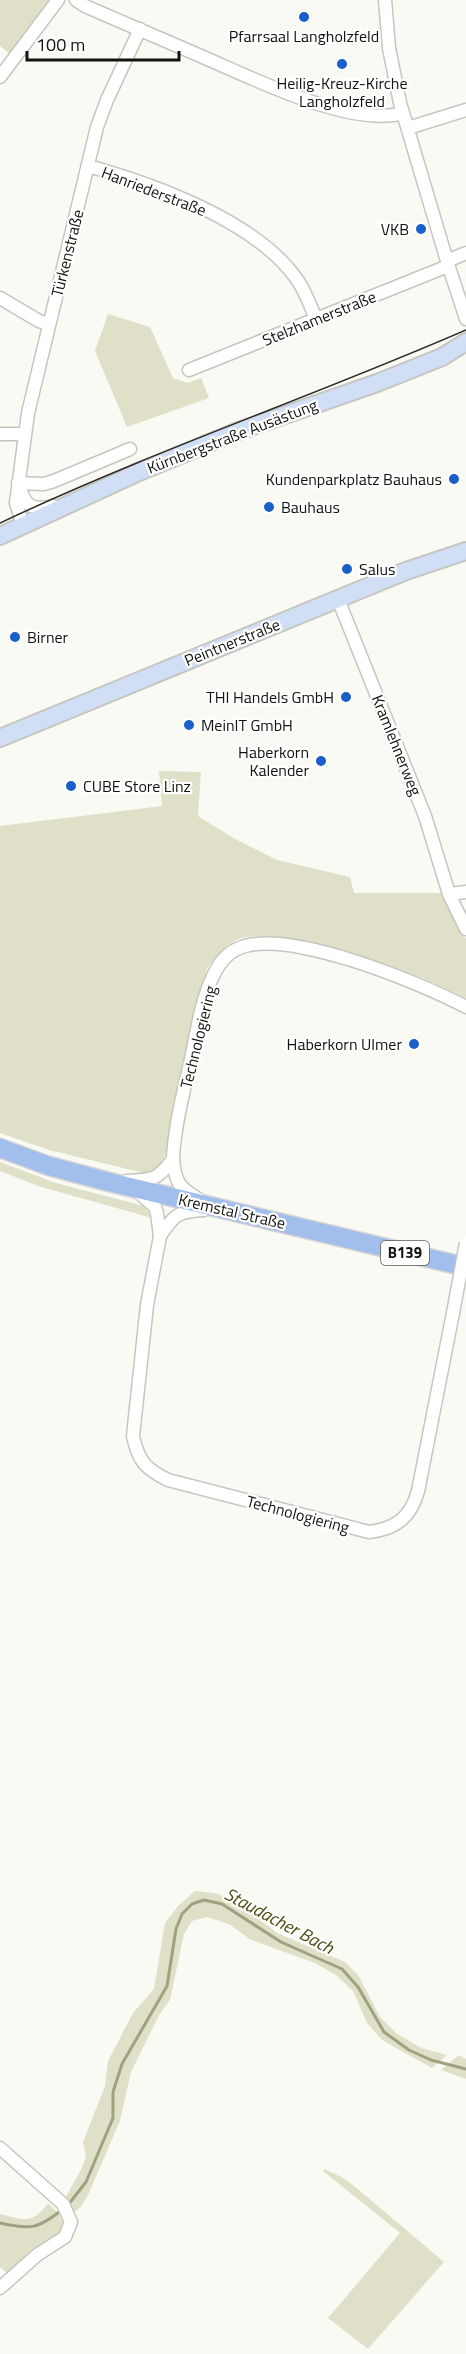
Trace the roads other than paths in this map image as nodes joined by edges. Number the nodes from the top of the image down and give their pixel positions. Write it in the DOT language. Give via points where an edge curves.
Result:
graph roads {
  1 [pos="58,0"];
  2 [pos="76,0"];
  3 [pos="385,0"];
  4 [pos="140,29"];
  5 [pos="0,77"];
  6 [pos="466,110"];
  7 [pos="403,113"];
  8 [pos="408,128"];
  9 [pos="88,166"];
  10 [pos="466,253"];
  11 [pos="448,263"];
  12 [pos="0,298"];
  13 [pos="316,319"];
  14 [pos="466,319"];
  15 [pos="49,324"];
  16 [pos="466,342"];
  17 [pos="189,370"];
  18 [pos="0,434"];
  19 [pos="25,434"];
  20 [pos="130,449"];
  21 [pos="18,483"];
  22 [pos="75,501"];
  23 [pos="23,525"];
  24 [pos="0,536"];
  25 [pos="466,551"];
  26 [pos="339,599"];
  27 [pos="0,738"];
  28 [pos="466,892"];
  29 [pos="449,894"];
  30 [pos="466,929"];
  31 [pos="466,1007"];
  32 [pos="0,1148"];
  33 [pos="173,1159"];
  34 [pos="109,1182"];
  35 [pos="134,1188"];
  36 [pos="207,1205"];
  37 [pos="227,1210"];
  38 [pos="160,1236"];
  39 [pos="466,1243"];
  40 [pos="466,1267"];
  41 [pos="0,2148"];
  42 [pos="0,2288"];
  1 -- 5 [label="street"];
  2 -- 4 [label="street"];
  3 -- 7 [label="street" via="389,48"];
  4 -- 7 [label="street" via="287,93 372,115"];
  4 -- 9 [label="street, Türkenstraße" via="102,114"];
  6 -- 8 [label="street"];
  7 -- 8 [label="street"];
  8 -- 11 [label="street"];
  9 -- 13 [label="street, Hanriederstraße" via="193,204 252,237 297,278"];
  9 -- 15 [label="street, Türkenstraße"];
  10 -- 11 [label="street, Stelzhamerstraße"];
  11 -- 13 [label="street, Stelzhamerstraße"];
  11 -- 14 [label="street"];
  12 -- 15 [label="street"];
  13 -- 17 [label="street, Stelzhamerstraße"];
  15 -- 19 [label="street, Türkenstraße"];
  16 -- 22 [label="main road, Kürnbergstraße Ausästung" via="441,357 236,432"];
  18 -- 19 [label="street"];
  19 -- 21 [label="street, Türkenstraße"];
  20 -- 21 [label="street" via="54,481"];
  21 -- 22 [label="street" via="22,497 33,507"];
  21 -- 23 [label="street, Türkenstraße" via="15,502"];
  22 -- 23 [label="main road, Kürnbergstraße Ausästung"];
  23 -- 24 [label="main road, Kürnbergstraße Ausästung"];
  25 -- 26 [label="main road, Peintnerstraße"];
  26 -- 27 [label="main road, Peintnerstraße"];
  26 -- 29 [label="street, Kramlehnerweg" via="425,816"];
  28 -- 29 [label="street"];
  29 -- 30 [label="street, Kramlehnerweg"];
  31 -- 33 [label="street, Technologiering" via="342,957 273,945 236,949 214,974 202,1007"];
  32 -- 34 [label="main road, Kremstal Straße / B139"];
  33 -- 34 [label="street" via="154,1179"];
  33 -- 36 [label="street, Technologiering" via="178,1182"];
  34 -- 35 [label="main road, Kremstal Straße / B139"];
  35 -- 36 [label="main road, Kremstal Straße / B139"];
  35 -- 38 [label="street, Technologiering" via="154,1207"];
  36 -- 37 [label="main road, Kremstal Straße / B139"];
  37 -- 38 [label="street" via="184,1211 172,1219"];
  37 -- 40 [label="main road, Kremstal Straße / B139"];
  38 -- 39 [label="street, Technologiering, bridge" via="134,1413 133,1436 137,1454 146,1467 168,1480 369,1532 396,1525 416,1498"];
  41 -- 42 [label="street" via="65,2207 71,2222 65,2237 37,2255"];
}
